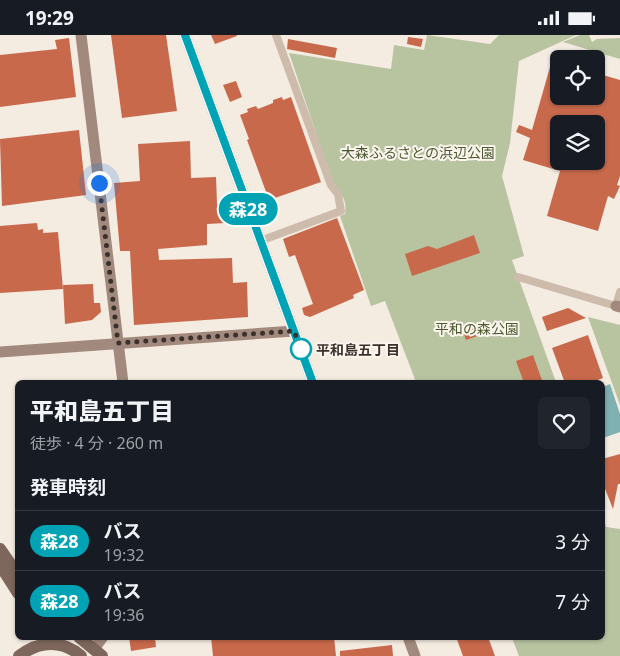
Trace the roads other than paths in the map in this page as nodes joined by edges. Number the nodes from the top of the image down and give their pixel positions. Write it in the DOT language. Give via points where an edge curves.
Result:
graph roads {
  1 [pos="81,35"];
  2 [pos="185,35"];
  3 [pos="276,35"];
  4 [pos="260,241"];
  5 [pos="518,277"];
  6 [pos="620,292"];
  7 [pos="618,306"];
  8 [pos="294,331"];
  9 [pos="118,343"];
  10 [pos="0,352"];
  11 [pos="123,380"];
  12 [pos="313,380"];
  13 [pos="0,549"];
  14 [pos="0,565"];
  15 [pos="15,571"];
  16 [pos="15,588"];
  17 [pos="83,640"];
  18 [pos="102,640"];
  19 [pos="409,640"];
  20 [pos="98,653"];
  21 [pos="19,656"];
  22 [pos="81,656"];
  23 [pos="415,656"];
  1 -- 9 [label="street"];
  2 -- 4 [label="street"];
  3 -- 4 [label="street" via="341,211"];
  4 -- 8 [label="street"];
  5 -- 7 [label="street"];
  6 -- 7 [label="street"];
  8 -- 9 [label="street"];
  8 -- 12 [label="street"];
  9 -- 10 [label="street"];
  9 -- 11 [label="street"];
  13 -- 15 [label="main road"];
  14 -- 16 [label="main road"];
  17 -- 20 [label="main road"];
  18 -- 20 [label="street"];
  19 -- 23 [label="street"];
  21 -- 22 [label="main road" via="47,643 66,647"];
}
